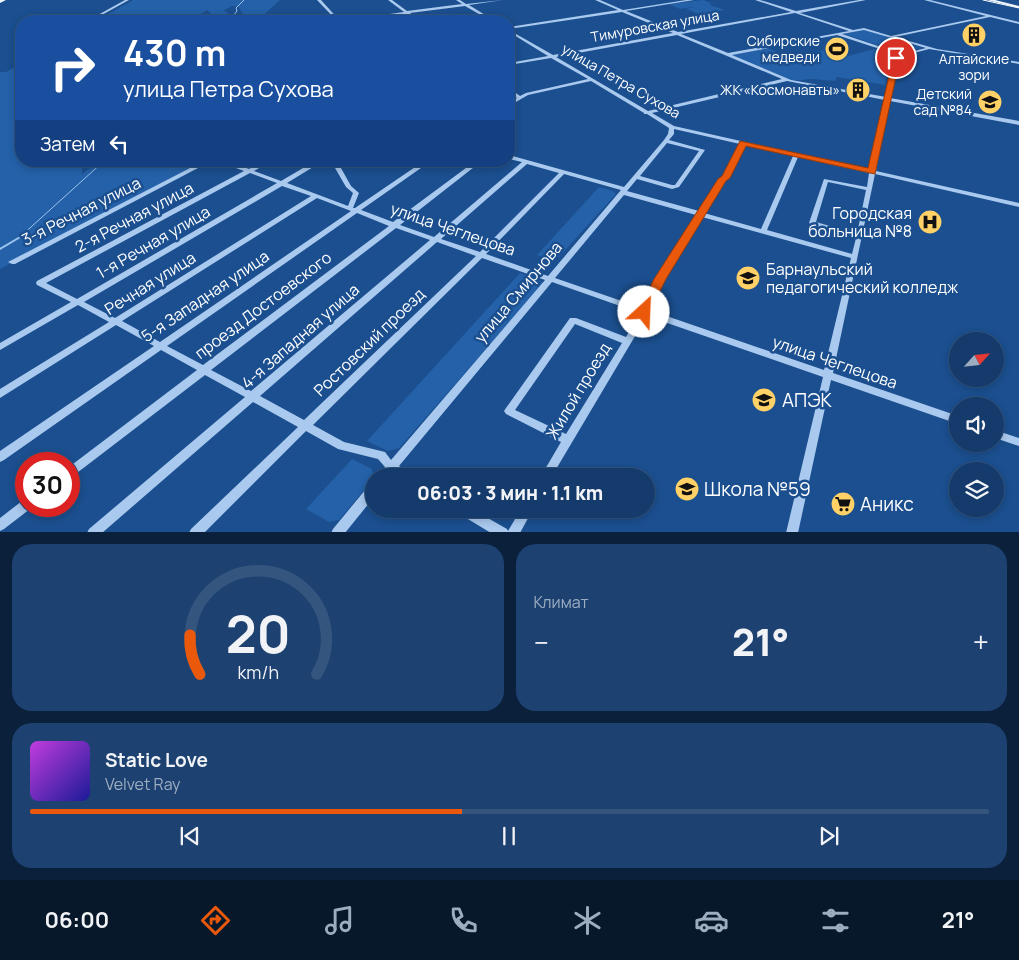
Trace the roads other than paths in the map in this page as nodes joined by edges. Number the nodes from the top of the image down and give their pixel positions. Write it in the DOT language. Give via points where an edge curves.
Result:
graph roads {
  1 [pos="4,0"];
  2 [pos="127,0"];
  3 [pos="319,0"];
  4 [pos="390,0"];
  5 [pos="458,0"];
  6 [pos="500,0"];
  7 [pos="597,0"];
  8 [pos="680,0"];
  9 [pos="692,0"];
  10 [pos="758,0"];
  11 [pos="864,0"];
  12 [pos="926,0"];
  13 [pos="989,0"];
  14 [pos="0,2"];
  15 [pos="466,5"];
  16 [pos="1019,7"];
  17 [pos="621,10"];
  18 [pos="407,12"];
  19 [pos="796,12"];
  20 [pos="100,15"];
  21 [pos="335,15"];
  22 [pos="385,15"];
  23 [pos="411,15"];
  24 [pos="483,15"];
  25 [pos="990,16"];
  26 [pos="1019,23"];
  27 [pos="515,27"];
  28 [pos="853,30"];
  29 [pos="515,32"];
  30 [pos="675,33"];
  31 [pos="836,33"];
  32 [pos="892,37"];
  33 [pos="929,48"];
  34 [pos="726,55"];
  35 [pos="902,55"];
  36 [pos="552,56"];
  37 [pos="515,63"];
  38 [pos="1019,63"];
  39 [pos="592,80"];
  40 [pos="786,80"];
  41 [pos="515,94"];
  42 [pos="519,97"];
  43 [pos="515,100"];
  44 [pos="888,100"];
  45 [pos="646,113"];
  46 [pos="1019,123"];
  47 [pos="672,127"];
  48 [pos="666,141"];
  49 [pos="743,143"];
  50 [pos="796,155"];
  51 [pos="515,159"];
  52 [pos="526,162"];
  53 [pos="196,167"];
  54 [pos="239,167"];
  55 [pos="257,167"];
  56 [pos="309,167"];
  57 [pos="337,167"];
  58 [pos="419,167"];
  59 [pos="471,167"];
  60 [pos="250,171"];
  61 [pos="563,172"];
  62 [pos="871,172"];
  63 [pos="635,177"];
  64 [pos="282,182"];
  65 [pos="868,189"];
  66 [pos="624,191"];
  67 [pos="316,196"];
  68 [pos="1019,205"];
  69 [pos="354,209"];
  70 [pos="701,213"];
  71 [pos="394,225"];
  72 [pos="763,231"];
  73 [pos="859,236"];
  74 [pos="436,239"];
  75 [pos="481,255"];
  76 [pos="854,256"];
  77 [pos="12,262"];
  78 [pos="552,278"];
  79 [pos="77,302"];
  80 [pos="644,312"];
  81 [pos="117,322"];
  82 [pos="627,341"];
  83 [pos="160,345"];
  84 [pos="0,347"];
  85 [pos="203,370"];
  86 [pos="828,376"];
  87 [pos="0,394"];
  88 [pos="252,398"];
  89 [pos="949,417"];
  90 [pos="305,424"];
  91 [pos="1004,437"];
  92 [pos="568,440"];
  93 [pos="1019,442"];
  94 [pos="0,457"];
  95 [pos="80,465"];
  96 [pos="386,468"];
  97 [pos="390,468"];
  98 [pos="551,468"];
  99 [pos="365,499"];
  100 [pos="15,513"];
  101 [pos="478,518"];
  102 [pos="522,518"];
  103 [pos="0,525"];
  104 [pos="93,532"];
  105 [pos="195,532"];
  106 [pos="337,532"];
  107 [pos="503,532"];
  108 [pos="513,532"];
  109 [pos="792,532"];
  1 -- 14 [label="main road"];
  2 -- 20 [label="street"];
  3 -- 21 [label="street"];
  4 -- 18 [label="street"];
  5 -- 15 [label="street"];
  6 -- 15 [label="street"];
  7 -- 17 [label="street"];
  8 -- 17 [label="street"];
  9 -- 17 [label="street"];
  10 -- 19 [label="street"];
  11 -- 19 [label="street, Тимуровская улица"];
  12 -- 25 [label="street"];
  13 -- 16 [label="main road"];
  15 -- 18 [label="street"];
  15 -- 24 [label="street"];
  17 -- 27 [label="street"];
  17 -- 30 [label="street"];
  18 -- 22 [label="street"];
  18 -- 23 [label="street"];
  19 -- 28 [label="street"];
  19 -- 30 [label="street, Тимуровская улица"];
  25 -- 26 [label="street"];
  25 -- 32 [label="street"];
  28 -- 31 [label="street"];
  28 -- 32 [label="street" via="867,29"];
  29 -- 36 [label="street, улица Петра Сухова"];
  30 -- 34 [label="street"];
  30 -- 36 [label="street, Тимуровская улица"];
  31 -- 34 [label="street"];
  31 -- 35 [label="street"];
  32 -- 33 [label="street"];
  33 -- 35 [label="street"];
  33 -- 38 [label="street"];
  34 -- 40 [label="street"];
  35 -- 44 [label="street" via="896,58"];
  36 -- 37 [label="street, Тимуровская улица"];
  36 -- 39 [label="street, улица Петра Сухова"];
  39 -- 42 [label="street"];
  39 -- 45 [label="street, улица Петра Сухова"];
  40 -- 44 [label="street"];
  40 -- 45 [label="street"];
  41 -- 42 [label="street"];
  42 -- 43 [label="street"];
  44 -- 46 [label="street"];
  44 -- 62 [label="street"];
  45 -- 47 [label="street, улица Петра Сухова"];
  47 -- 48 [label="street, улица Смирнова"];
  47 -- 49 [label="street, улица Петра Сухова"];
  48 -- 63 [label="street, улица Смирнова"];
  48 -- 63 [label="street" via="702,150 677,186"];
  49 -- 50 [label="street, улица Петра Сухова"];
  49 -- 70 [label="street, Жилой проезд" via="727,175"];
  50 -- 62 [label="street, улица Петра Сухова"];
  50 -- 72 [label="street"];
  51 -- 52 [label="street"];
  52 -- 61 [label="street"];
  52 -- 74 [label="street, 4-я Западная улица"];
  53 -- 77 [label="street, 3-я Речная улица"];
  54 -- 60 [label="street, улица Чеглецова"];
  55 -- 60 [label="street, 2-я Речная улица"];
  56 -- 64 [label="street, 1-я Речная улица"];
  57 -- 69 [label="street" via="356,193"];
  58 -- 69 [label="street, 5-я Западная улица"];
  59 -- 71 [label="street, проезд Достоевского"];
  60 -- 64 [label="street, улица Чеглецова"];
  60 -- 79 [label="street, 2-я Речная улица" via="40,283"];
  61 -- 66 [label="street"];
  61 -- 75 [label="street, Ростовский проезд"];
  62 -- 65 [label="street"];
  62 -- 68 [label="street, улица Петра Сухова"];
  63 -- 66 [label="street, улица Смирнова"];
  64 -- 67 [label="street, улица Чеглецова"];
  64 -- 79 [label="street, 1-я Речная улица"];
  65 -- 73 [label="street"];
  65 -- 73 [label="street" via="826,180 812,223"];
  66 -- 70 [label="street"];
  66 -- 78 [label="street, улица Смирнова"];
  67 -- 69 [label="street, улица Чеглецова"];
  67 -- 81 [label="street, Речная улица"];
  69 -- 71 [label="street, улица Чеглецова"];
  69 -- 83 [label="street, 5-я Западная улица"];
  70 -- 72 [label="street"];
  70 -- 80 [label="street, Жилой проезд" via="660,279"];
  71 -- 74 [label="street, улица Чеглецова"];
  71 -- 85 [label="street, проезд Достоевского"];
  72 -- 76 [label="street"];
  73 -- 76 [label="street"];
  74 -- 75 [label="street, улица Чеглецова"];
  74 -- 88 [label="street, 4-я Западная улица"];
  75 -- 78 [label="street, улица Чеглецова"];
  75 -- 90 [label="street, Ростовский проезд"];
  76 -- 86 [label="street"];
  78 -- 80 [label="street, улица Чеглецова"];
  78 -- 97 [label="street, улица Смирнова"];
  79 -- 81 [label="street"];
  79 -- 84 [label="street, 1-я Речная улица"];
  80 -- 82 [label="street, Жилой проезд"];
  80 -- 86 [label="street, улица Чеглецова"];
  81 -- 83 [label="street"];
  81 -- 87 [label="street, Речная улица"];
  82 -- 92 [label="street, Жилой проезд"];
  82 -- 92 [label="street" via="574,320 509,411"];
  83 -- 85 [label="street"];
  83 -- 94 [label="street, 5-я Западная улица"];
  85 -- 88 [label="street"];
  85 -- 95 [label="street, проезд Достоевского"];
  86 -- 89 [label="street, улица Чеглецова"];
  86 -- 109 [label="street"];
  88 -- 90 [label="street"];
  88 -- 104 [label="street, 4-я Западная улица"];
  90 -- 96 [label="street" via="342,446 381,455"];
  90 -- 105 [label="street, Ростовский проезд"];
  91 -- 93 [label="street"];
  92 -- 98 [label="street, Жилой проезд"];
  99 -- 106 [label="street"];
  100 -- 103 [label="street"];
  101 -- 107 [label="street"];
  102 -- 108 [label="street"];
}
